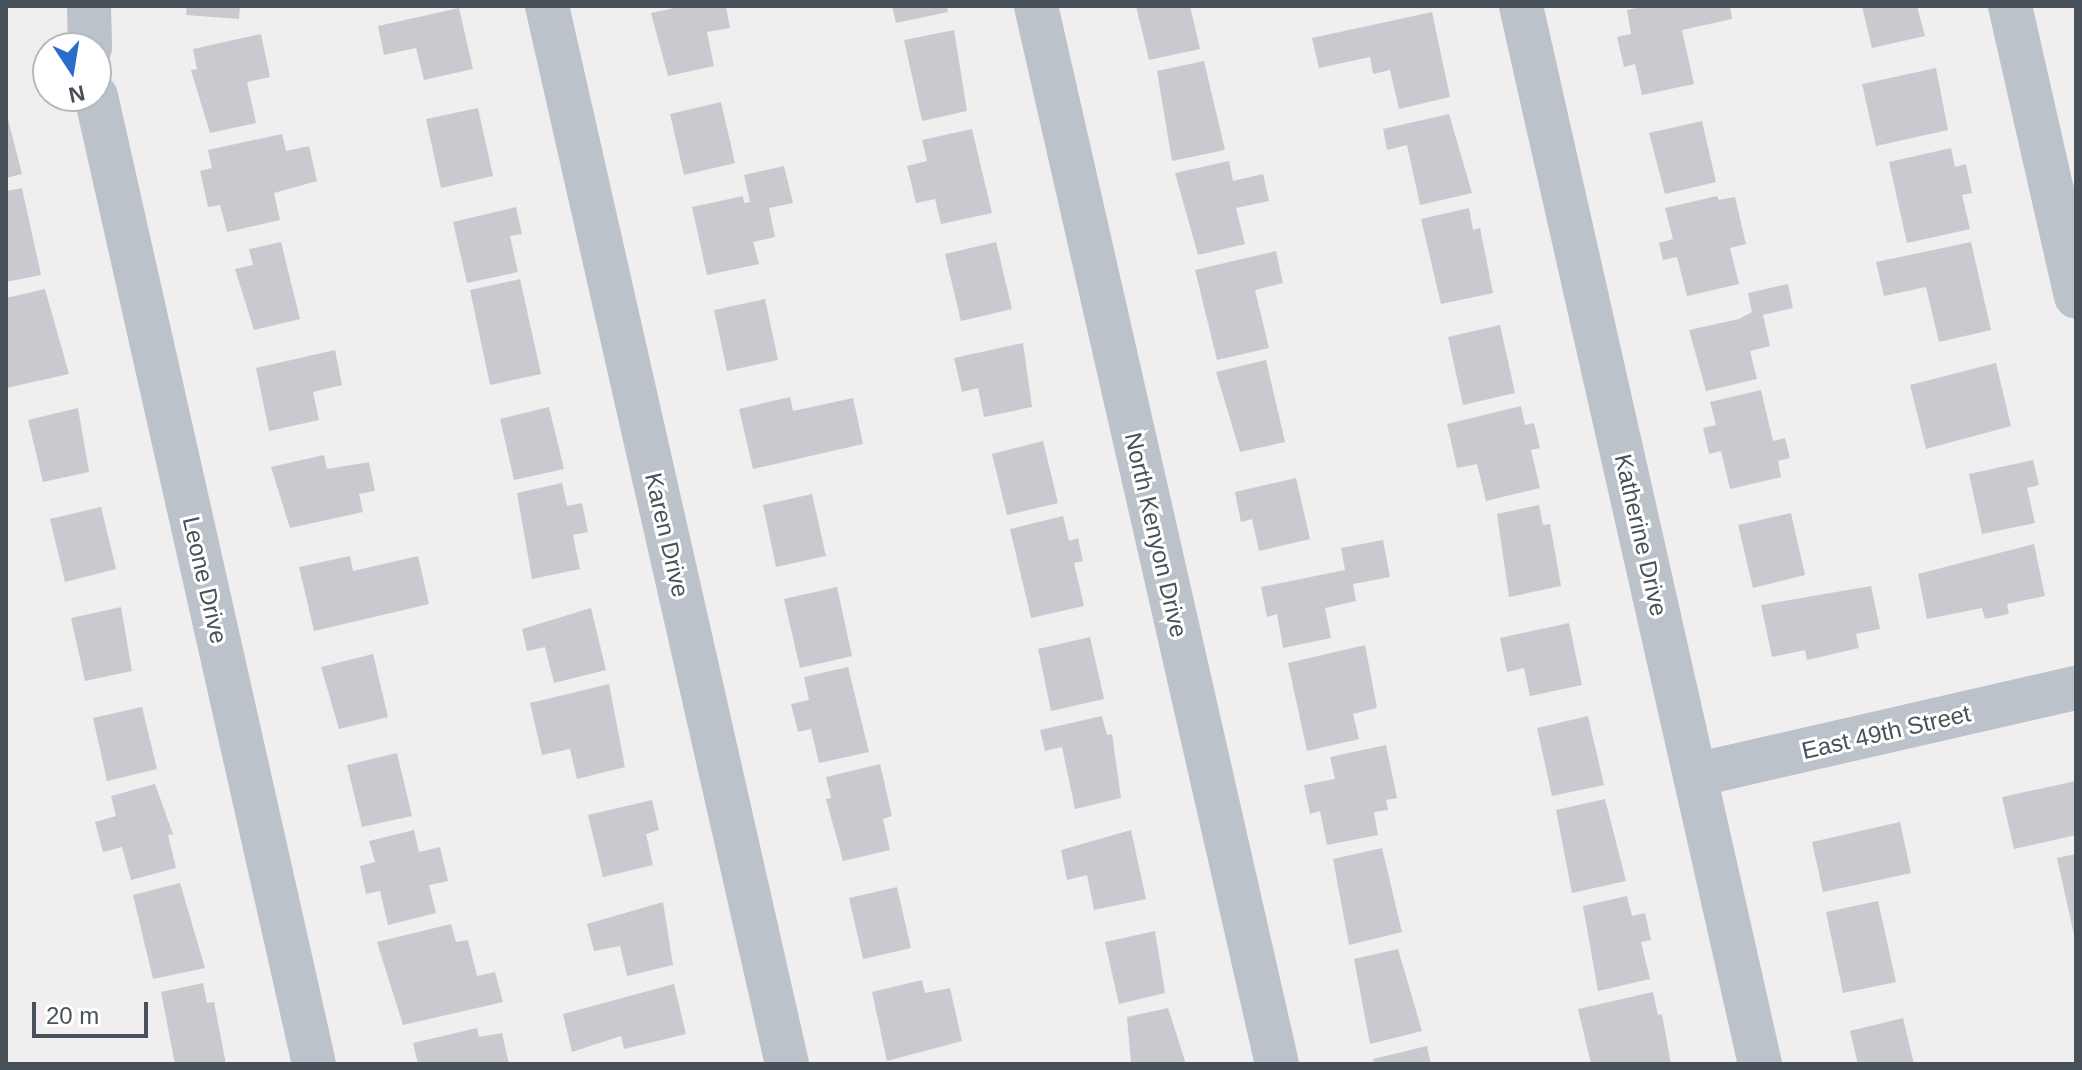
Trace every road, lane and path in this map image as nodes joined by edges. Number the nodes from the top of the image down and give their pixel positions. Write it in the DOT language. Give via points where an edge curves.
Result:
graph roads {
  1 [pos="89,6"];
  2 [pos="547,6"];
  3 [pos="1036,6"];
  4 [pos="1521,6"];
  5 [pos="2010,6"];
  6 [pos="90,32"];
  7 [pos="100,112"];
  8 [pos="2076,297"];
  9 [pos="2076,688"];
  10 [pos="1695,775"];
  11 [pos="314,1064"];
  12 [pos="787,1064"];
  13 [pos="1277,1064"];
  14 [pos="1760,1064"];
  1 -- 6 [label="street"];
  2 -- 12 [label="street, Karen Drive"];
  3 -- 13 [label="street, North Kenyon Drive"];
  4 -- 10 [label="street, Katherine Drive"];
  5 -- 8 [label="street"];
  7 -- 11 [label="street, Leone Drive"];
  9 -- 10 [label="street, East 49th Street"];
  10 -- 14 [label="street, Katherine Drive"];
}
